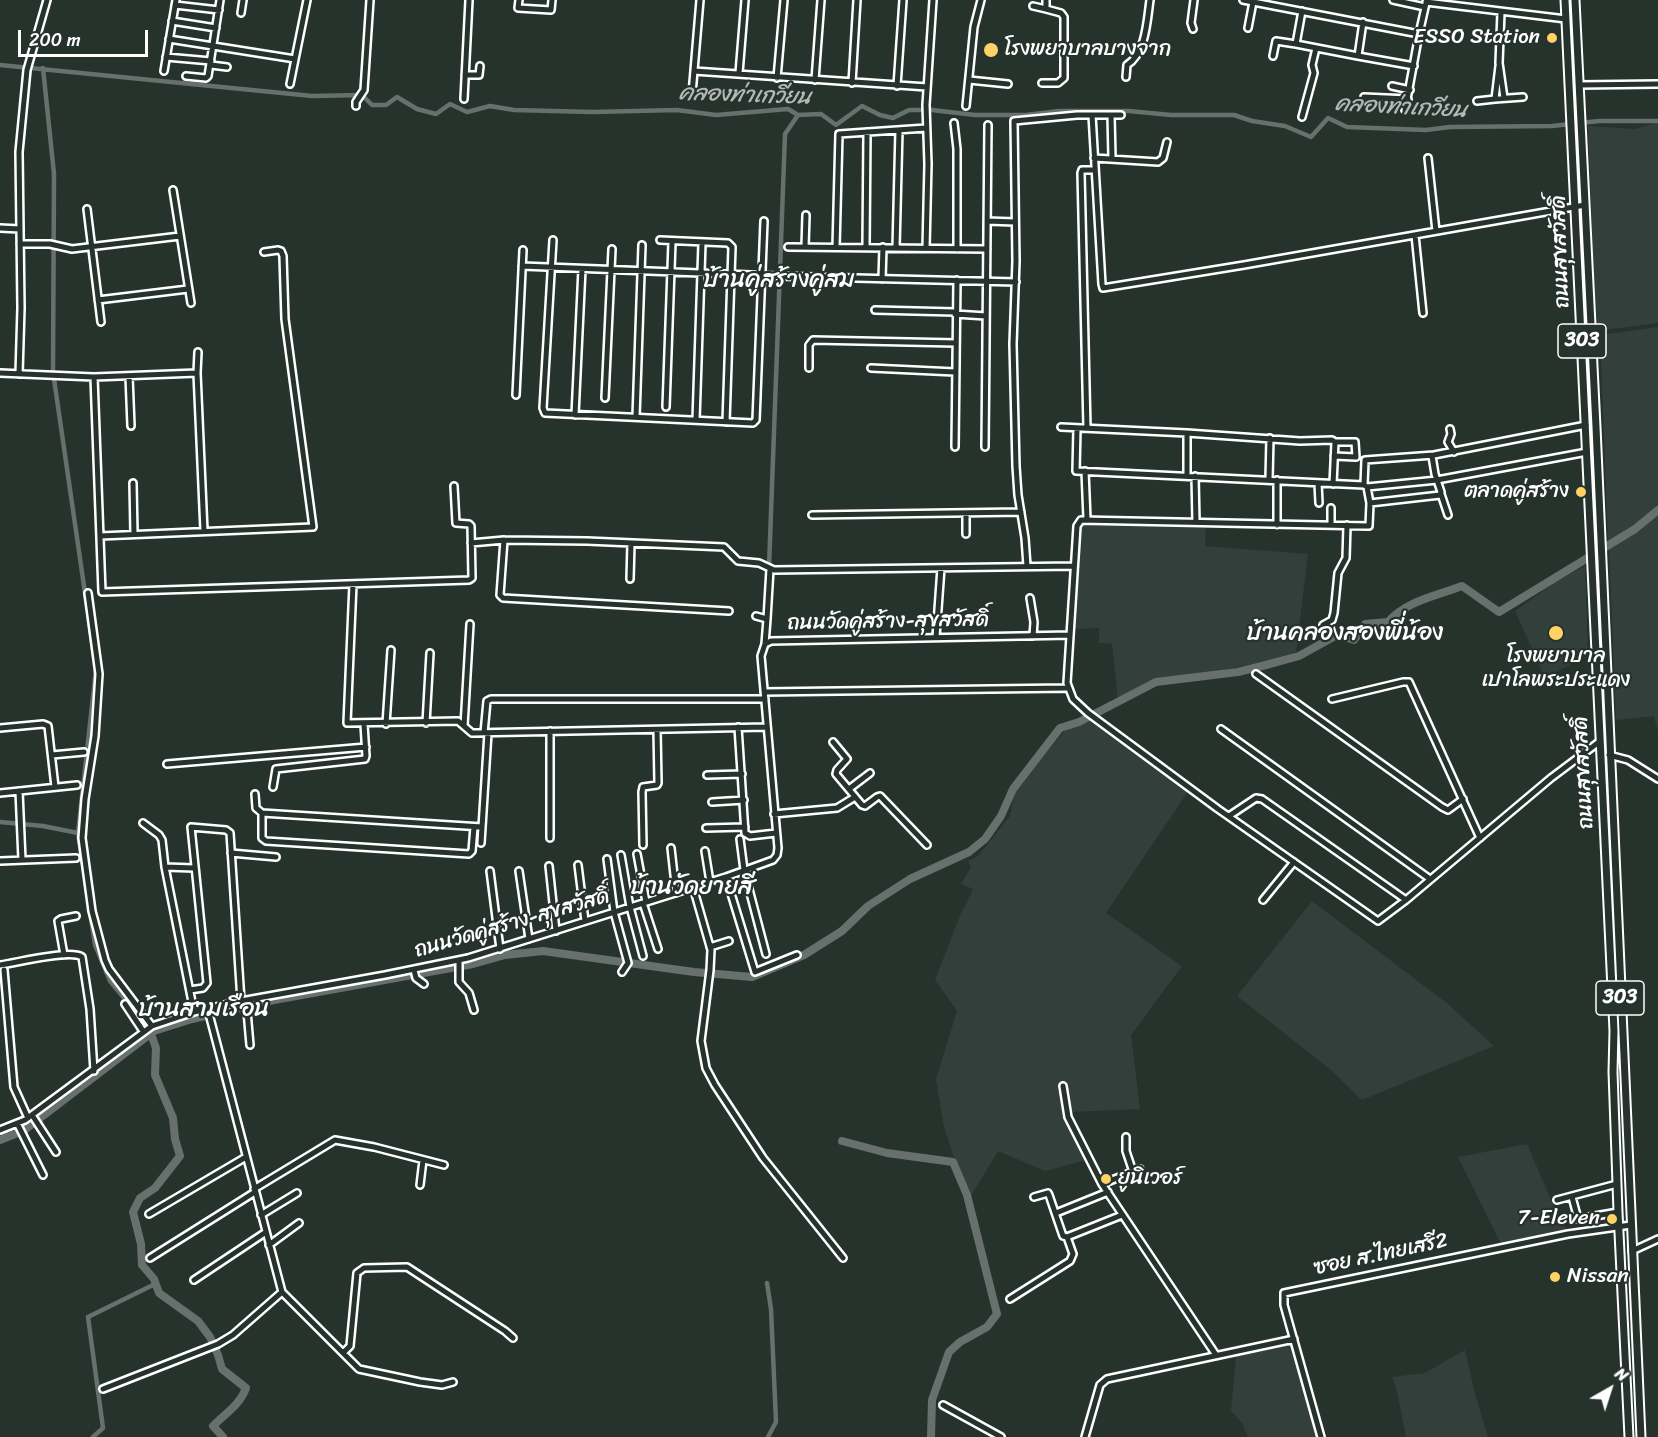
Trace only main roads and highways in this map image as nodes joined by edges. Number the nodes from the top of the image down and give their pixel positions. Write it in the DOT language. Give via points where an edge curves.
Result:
graph roads {
  1 [pos="1565,0"];
  2 [pos="1575,0"];
  3 [pos="1629,1437"];
  4 [pos="1641,1437"];
  1 -- 3 [label="main road, ถนนสุขสวัสดิ์ / 303" via="1614,1031 1618,1226"];
  2 -- 4 [label="main road, ถนนสุขสวัสดิ์ / 303"];
}
